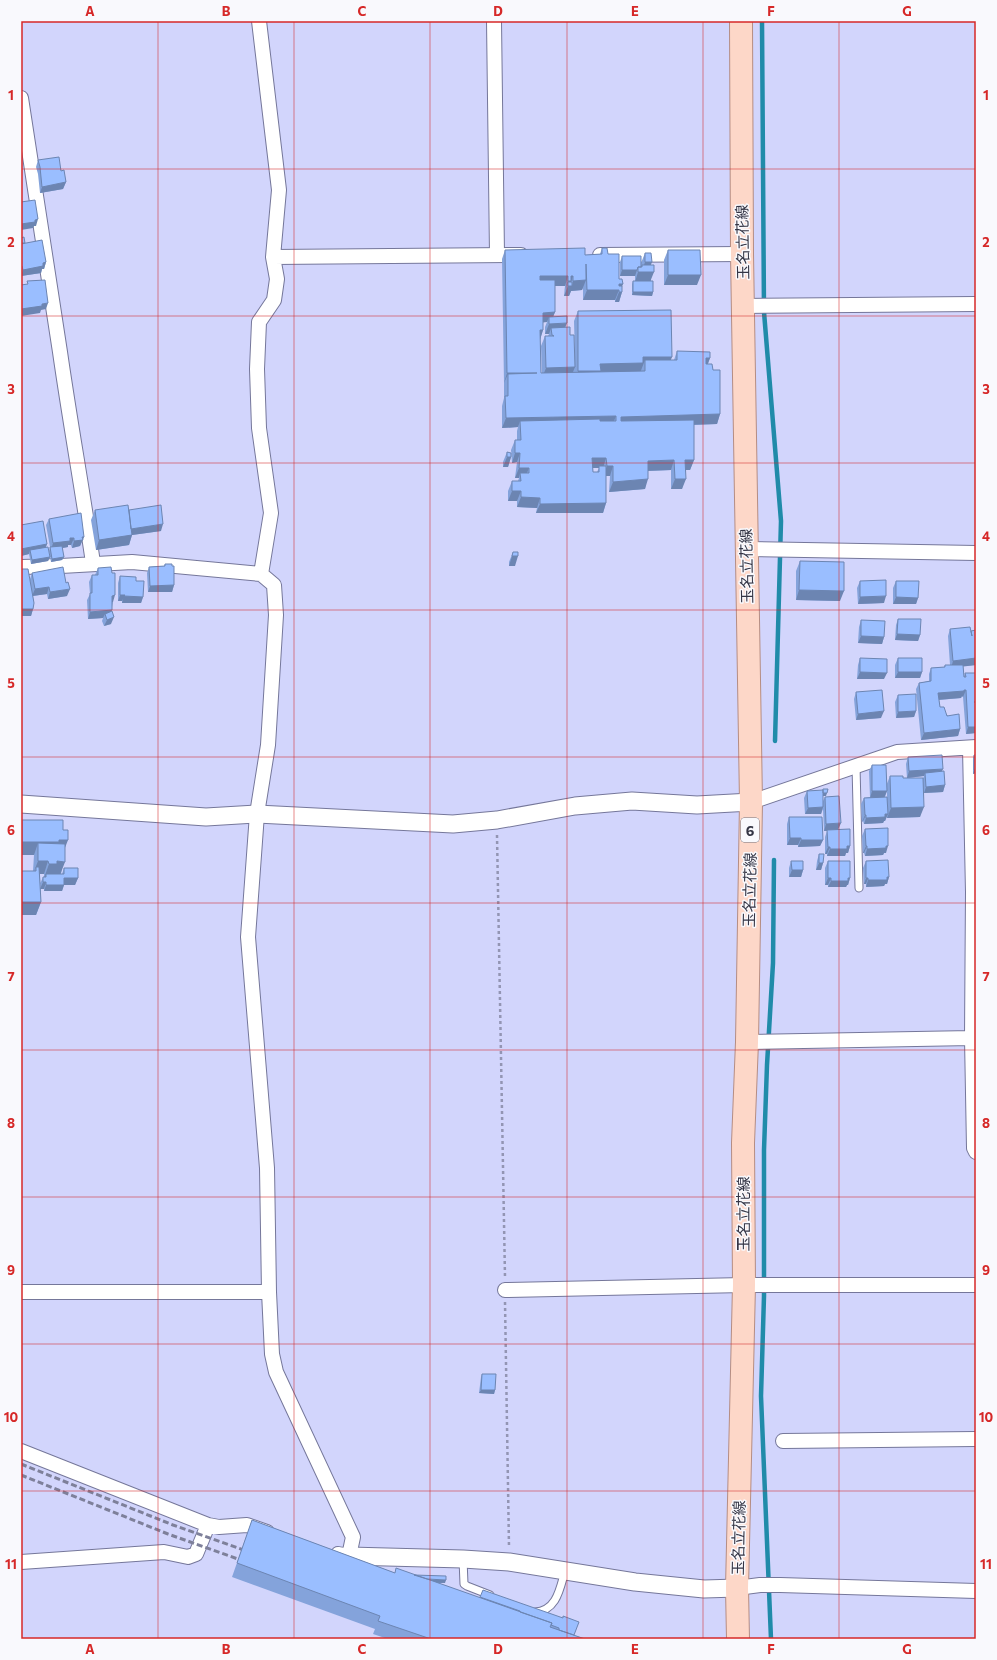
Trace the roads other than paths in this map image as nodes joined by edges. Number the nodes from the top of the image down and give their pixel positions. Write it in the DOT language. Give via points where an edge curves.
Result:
graph roads {
  1 [pos="260,21"];
  2 [pos="494,21"];
  3 [pos="741,21"];
  4 [pos="21,98"];
  5 [pos="742,254"];
  6 [pos="496,255"];
  7 [pos="536,255"];
  8 [pos="584,255"];
  9 [pos="273,257"];
  10 [pos="976,304"];
  11 [pos="743,306"];
  12 [pos="746,550"];
  13 [pos="976,553"];
  14 [pos="93,564"];
  15 [pos="21,567"];
  16 [pos="261,574"];
  17 [pos="973,748"];
  18 [pos="856,766"];
  19 [pos="751,802"];
  20 [pos="21,804"];
  21 [pos="257,814"];
  22 [pos="859,888"];
  23 [pos="972,1038"];
  24 [pos="755,1042"];
  25 [pos="976,1152"];
  26 [pos="744,1285"];
  27 [pos="976,1285"];
  28 [pos="505,1290"];
  29 [pos="21,1292"];
  30 [pos="269,1292"];
  31 [pos="976,1439"];
  32 [pos="783,1441"];
  33 [pos="21,1451"];
  34 [pos="208,1525"];
  35 [pos="283,1538"];
  36 [pos="327,1551"];
  37 [pos="349,1556"];
  38 [pos="463,1559"];
  39 [pos="21,1562"];
  40 [pos="566,1571"];
  41 [pos="737,1588"];
  42 [pos="976,1590"];
  43 [pos="494,1596"];
  44 [pos="528,1609"];
  45 [pos="738,1639"];
  1 -- 9 [label="street" via="279,190"];
  2 -- 6 [label="street"];
  3 -- 5 [label="main road, 玉名立花線 / 6"];
  4 -- 14 [label="street"];
  5 -- 8 [label="street"];
  5 -- 11 [label="main road, 玉名立花線 / 6"];
  6 -- 7 [label="street"];
  6 -- 9 [label="street"];
  9 -- 16 [label="street" via="277,280 274,300 259,322 258,338 259,428 271,513"];
  10 -- 11 [label="street"];
  11 -- 12 [label="main road, 玉名立花線 / 6"];
  12 -- 13 [label="street"];
  12 -- 19 [label="main road, 玉名立花線 / 6"];
  14 -- 15 [label="street"];
  14 -- 16 [label="street" via="132,562"];
  16 -- 21 [label="street" via="274,585 276,615 268,745"];
  17 -- 18 [label="street" via="897,752"];
  17 -- 23 [label="street"];
  18 -- 19 [label="street"];
  18 -- 22 [label="lane"];
  19 -- 21 [label="street" via="697,805 632,801 575,806 497,820 453,824"];
  19 -- 24 [label="main road, 玉名立花線 / 6"];
  20 -- 21 [label="street" via="206,817"];
  21 -- 30 [label="street" via="248,937 267,1168"];
  23 -- 24 [label="street"];
  23 -- 25 [label="street"];
  24 -- 26 [label="main road, 玉名立花線 / 6" via="743,1143"];
  26 -- 27 [label="street"];
  26 -- 28 [label="street"];
  26 -- 41 [label="main road, 玉名立花線 / 6"];
  29 -- 30 [label="street"];
  30 -- 37 [label="street" via="272,1354 276,1372 353,1537"];
  31 -- 32 [label="street"];
  33 -- 34 [label="street"];
  34 -- 35 [label="street" via="247,1525"];
  34 -- 39 [label="street" via="196,1554 188,1557 164,1552"];
  36 -- 37 [label="street"];
  37 -- 38 [label="street"];
  38 -- 40 [label="street" via="509,1562"];
  38 -- 43 [label="lane" via="464,1584"];
  40 -- 41 [label="street" via="704,1589"];
  40 -- 44 [label="lane" via="554,1604 542,1612"];
  41 -- 42 [label="street" via="780,1585"];
  41 -- 45 [label="main road, 玉名立花線 / 6"];
}
